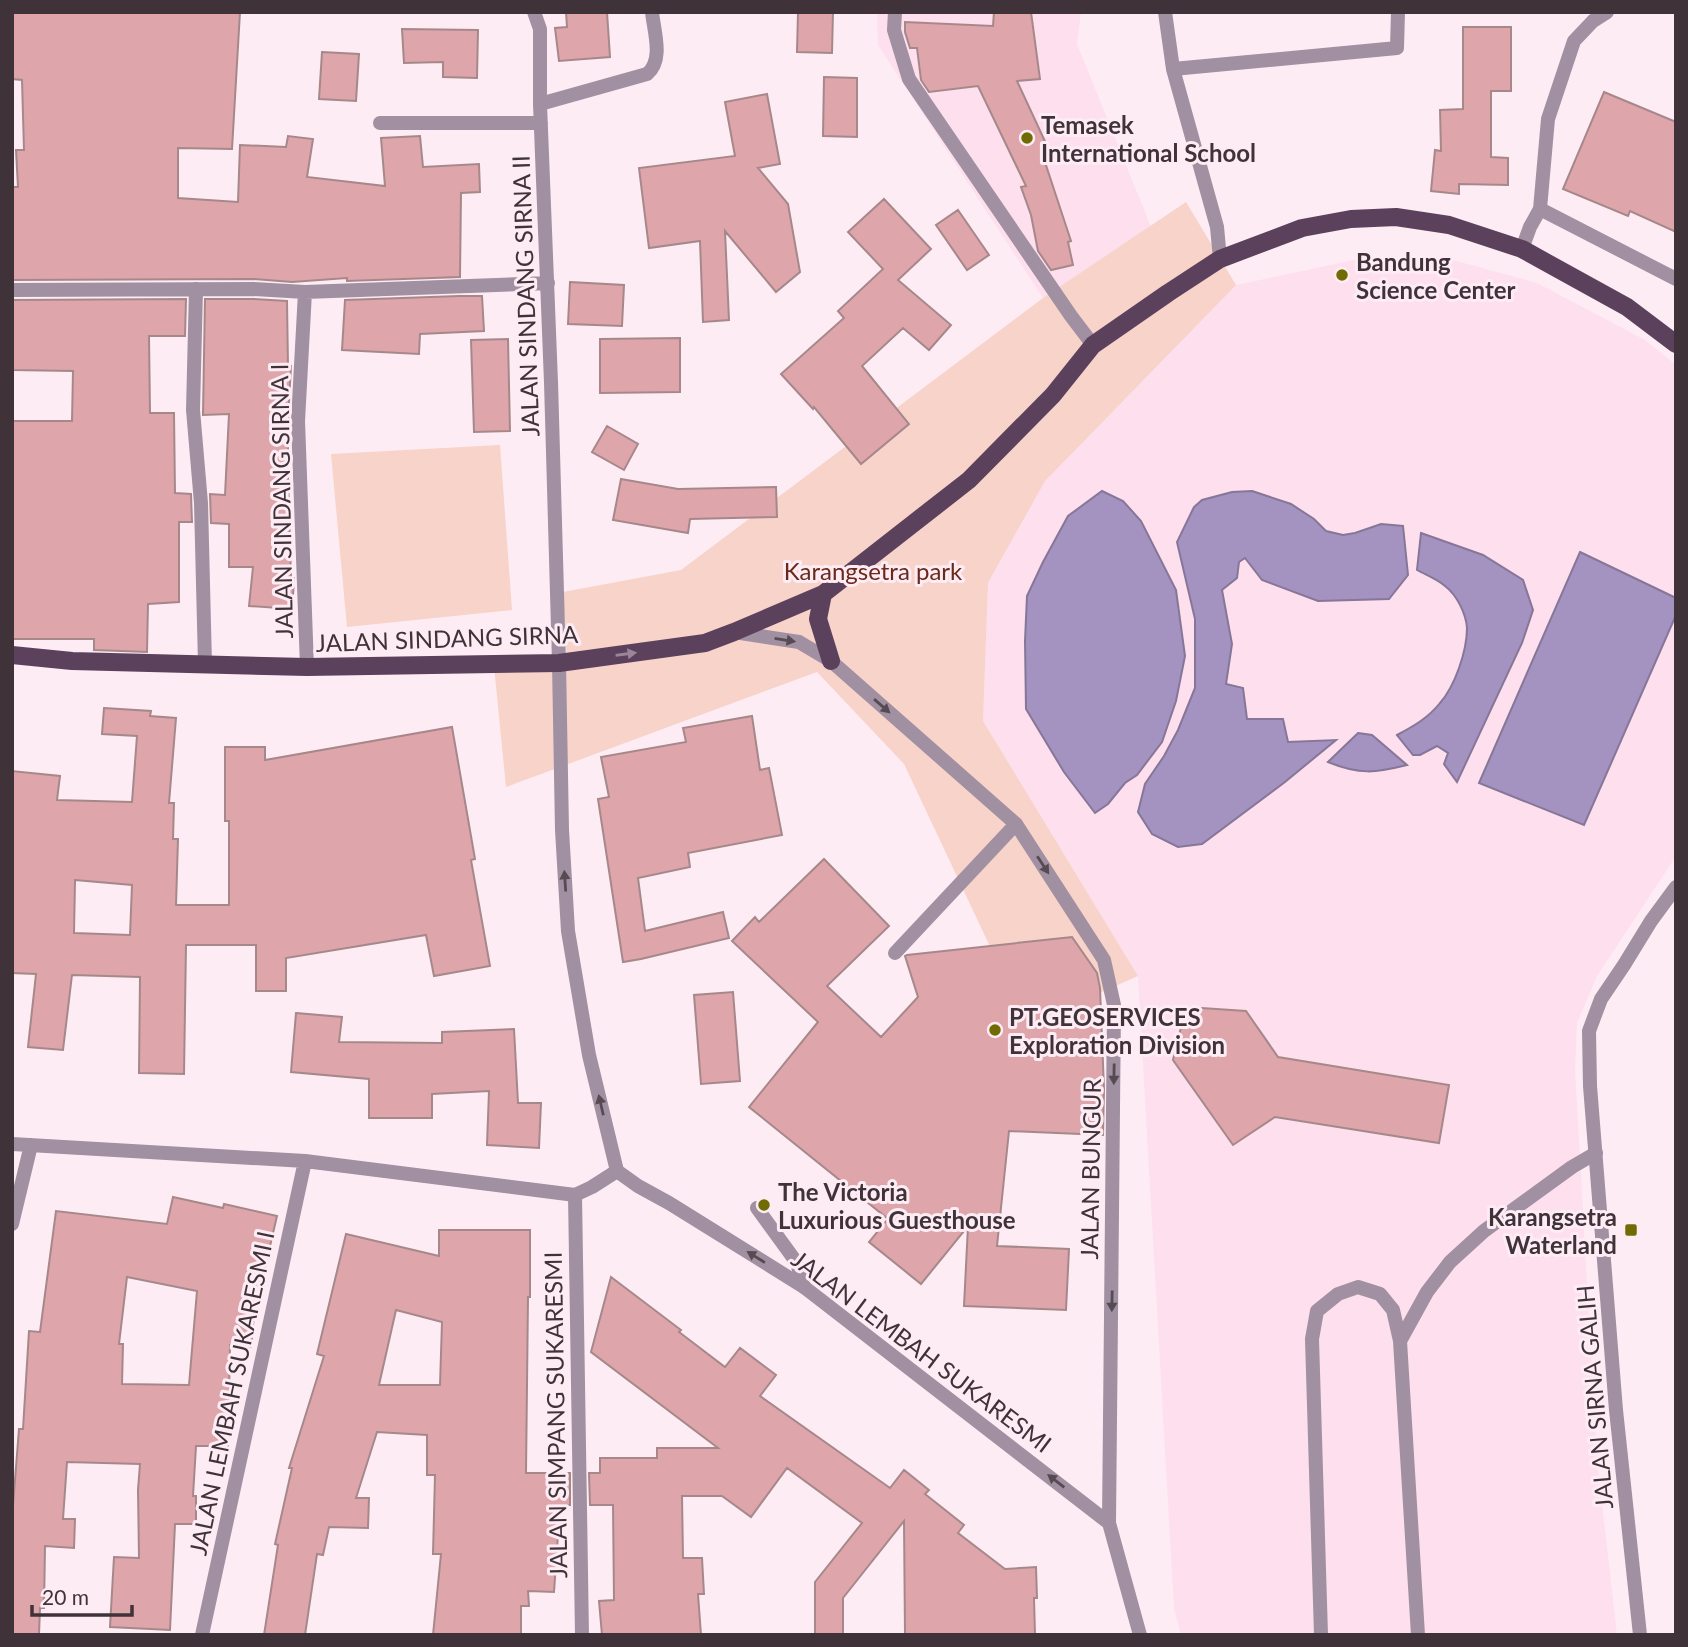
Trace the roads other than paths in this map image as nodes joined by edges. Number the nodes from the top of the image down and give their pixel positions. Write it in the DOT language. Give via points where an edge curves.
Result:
graph roads {
  1 [pos="534,12"];
  2 [pos="652,12"];
  3 [pos="895,12"];
  4 [pos="1165,12"];
  5 [pos="1398,12"];
  6 [pos="1607,12"];
  7 [pos="1173,69"];
  8 [pos="540,104"];
  9 [pos="380,123"];
  10 [pos="541,123"];
  11 [pos="1540,209"];
  12 [pos="1522,249"];
  13 [pos="1220,259"];
  14 [pos="1676,279"];
  15 [pos="548,283"];
  16 [pos="196,289"];
  17 [pos="12,290"];
  18 [pos="305,292"];
  19 [pos="1676,344"];
  20 [pos="1093,345"];
  21 [pos="823,594"];
  22 [pos="734,632"];
  23 [pos="12,655"];
  24 [pos="831,662"];
  25 [pos="559,663"];
  26 [pos="205,664"];
  27 [pos="307,667"];
  28 [pos="1016,824"];
  29 [pos="1676,887"];
  30 [pos="895,953"];
  31 [pos="12,1144"];
  32 [pos="31,1145"];
  33 [pos="1596,1153"];
  34 [pos="305,1161"];
  35 [pos="617,1171"];
  36 [pos="575,1195"];
  37 [pos="757,1208"];
  38 [pos="12,1224"];
  39 [pos="804,1287"];
  40 [pos="1400,1341"];
  41 [pos="1110,1523"];
  42 [pos="202,1635"];
  43 [pos="582,1635"];
  44 [pos="1140,1635"];
  45 [pos="1321,1635"];
  46 [pos="1418,1635"];
  47 [pos="1640,1635"];
  1 -- 8 [label="street, JALAN SINDANG SIRNA II" via="540,29"];
  2 -- 8 [label="street" via="657,51 653,69 647,74"];
  3 -- 20 [label="street" via="894,30 909,79"];
  4 -- 7 [label="street"];
  5 -- 7 [label="street" via="1397,48"];
  6 -- 11 [label="street" via="1574,41 1548,119"];
  7 -- 13 [label="street" via="1217,227"];
  8 -- 10 [label="street, JALAN SINDANG SIRNA II"];
  9 -- 10 [label="street"];
  10 -- 15 [label="street, JALAN SINDANG SIRNA II"];
  11 -- 12 [label="street"];
  11 -- 14 [label="street"];
  12 -- 13 [label="main road, JALAN SINDANG SIRNA" via="1449,225 1396,217 1303,228"];
  12 -- 19 [label="main road, JALAN SINDANG SIRNA" via="1627,307"];
  13 -- 20 [label="main road, JALAN SINDANG SIRNA"];
  15 -- 18 [label="street"];
  15 -- 25 [label="street, JALAN SINDANG SIRNA II"];
  16 -- 17 [label="street"];
  16 -- 18 [label="street"];
  16 -- 26 [label="street" via="194,410"];
  18 -- 27 [label="street, JALAN SINDANG SIRNA I" via="298,421"];
  20 -- 21 [label="main road, JALAN SINDANG SIRNA" via="1053,396 969,480"];
  21 -- 22 [label="main road, JALAN SINDANG SIRNA"];
  21 -- 24 [label="main road" via="818,619"];
  22 -- 24 [label="street, JALAN BUNGUR, one-way" via="799,642"];
  25 -- 22 [label="main road, JALAN SINDANG SIRNA, one-way" via="705,643"];
  23 -- 26 [label="main road, JALAN SINDANG SIRNA"];
  24 -- 28 [label="street, JALAN BUNGUR, one-way"];
  25 -- 27 [label="main road, JALAN SINDANG SIRNA"];
  35 -- 25 [label="street, one-way" via="589,1055 568,931"];
  26 -- 27 [label="main road, JALAN SINDANG SIRNA"];
  28 -- 30 [label="street"];
  28 -- 41 [label="street, JALAN BUNGUR, one-way" via="1104,961 1114,1005"];
  29 -- 33 [label="street, JALAN SIRNA GALIH" via="1601,999 1589,1031"];
  31 -- 32 [label="street"];
  32 -- 34 [label="street"];
  32 -- 38 [label="street"];
  33 -- 40 [label="street" via="1484,1231 1450,1262"];
  33 -- 47 [label="street, JALAN SIRNA GALIH"];
  34 -- 36 [label="street"];
  34 -- 42 [label="street, JALAN LEMBAH SUKARESMI I"];
  35 -- 36 [label="street"];
  39 -- 35 [label="street, JALAN LEMBAH SUKARESMI, one-way"];
  36 -- 43 [label="street, JALAN SIMPANG SUKARESMI"];
  37 -- 39 [label="street" via="797,1264"];
  41 -- 39 [label="street, JALAN LEMBAH SUKARESMI, one-way"];
  40 -- 45 [label="street" via="1393,1310 1380,1294 1358,1287 1338,1294 1317,1311 1312,1339"];
  40 -- 46 [label="street"];
  41 -- 44 [label="street, JALAN BUNGUR"];
}
